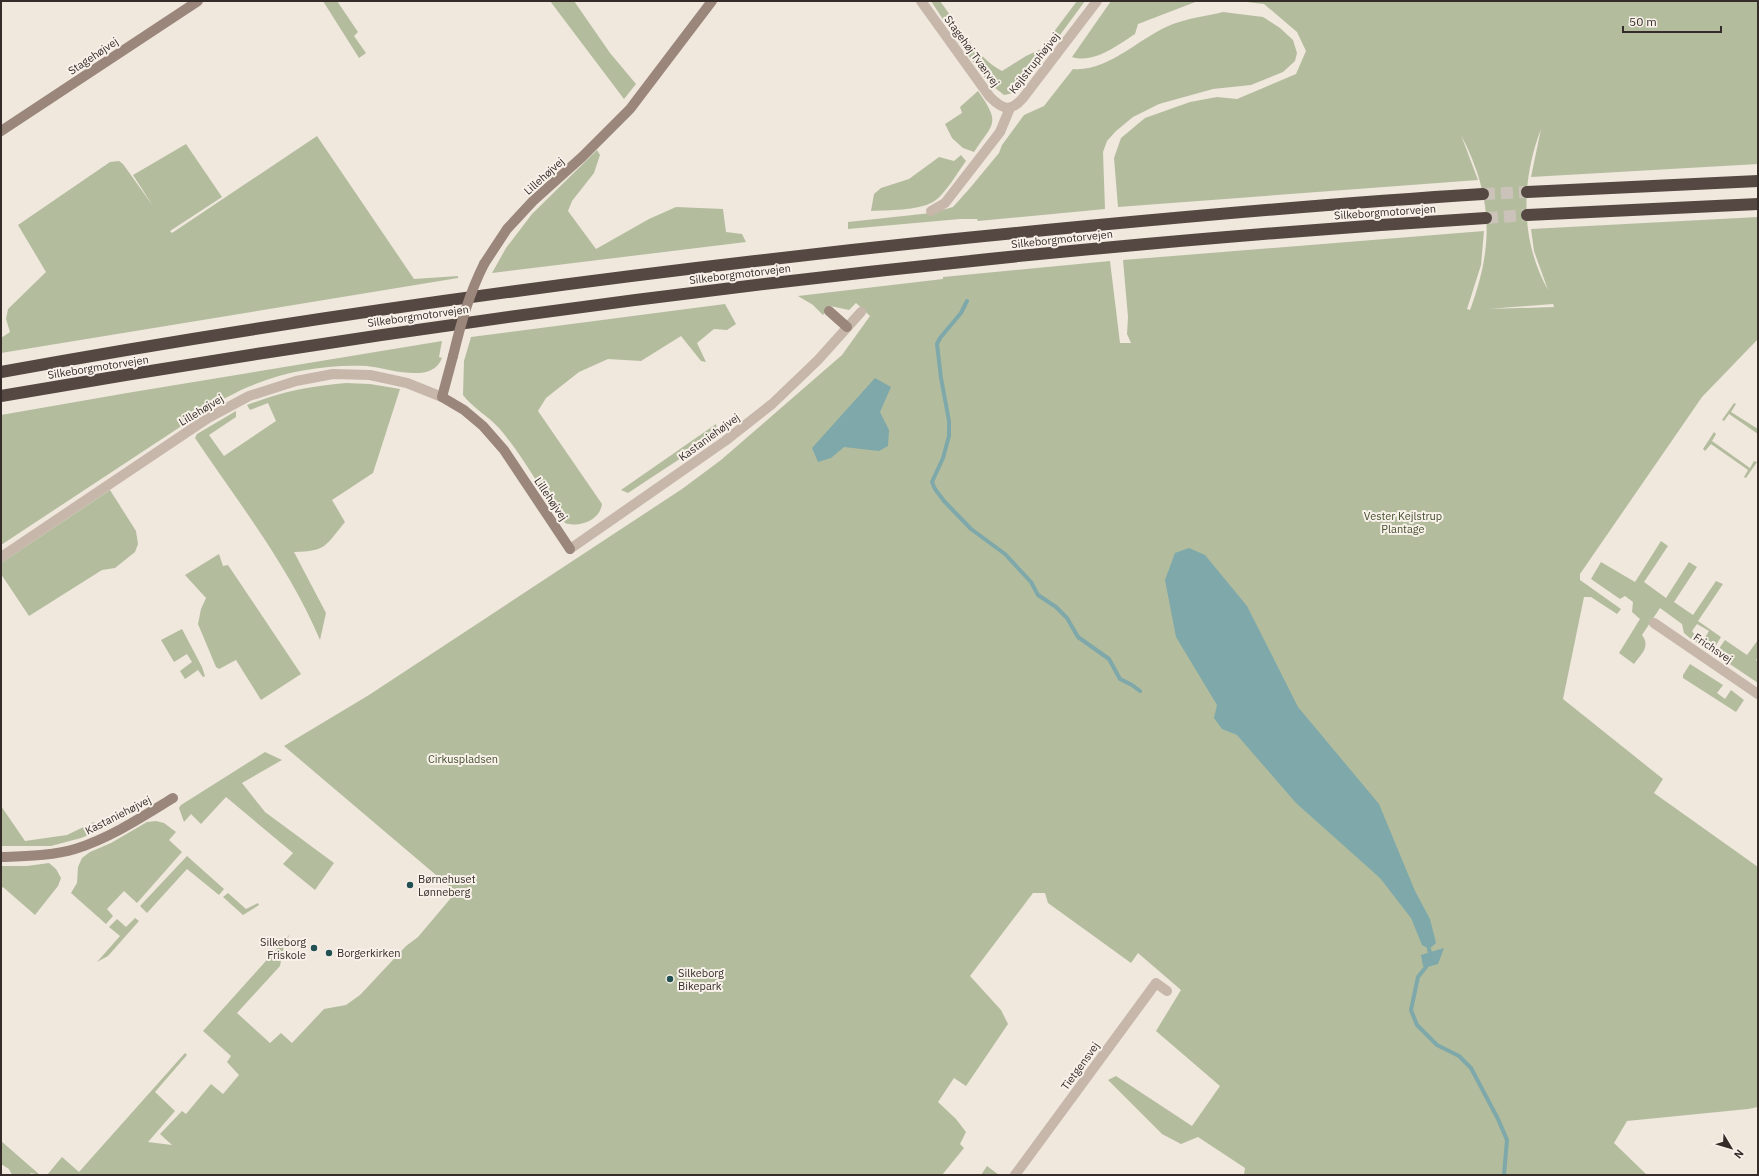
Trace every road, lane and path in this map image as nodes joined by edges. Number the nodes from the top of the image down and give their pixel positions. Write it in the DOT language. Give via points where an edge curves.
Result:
graph roads {
  1 [pos="198,1"];
  2 [pos="712,1"];
  3 [pos="921,1"];
  4 [pos="1097,1"];
  5 [pos="1010,108"];
  6 [pos="1,131"];
  7 [pos="1758,180"];
  8 [pos="1527,192"];
  9 [pos="1483,194"];
  10 [pos="1758,204"];
  11 [pos="931,211"];
  12 [pos="1527,215"];
  13 [pos="1486,218"];
  14 [pos="829,311"];
  15 [pos="861,312"];
  16 [pos="847,327"];
  17 [pos="1,372"];
  18 [pos="1,396"];
  19 [pos="442,397"];
  20 [pos="570,549"];
  21 [pos="1,557"];
  22 [pos="1654,623"];
  23 [pos="1758,694"];
  24 [pos="173,798"];
  25 [pos="1,857"];
  26 [pos="1167,991"];
  27 [pos="1015,1175"];
  1 -- 6 [label="street, Stagehøjvej"];
  2 -- 19 [label="street, Lillehøjvej, bridge" via="630,109 507,229 472,288 462,316"];
  3 -- 5 [label="street, Stagehøj Tværvej" via="990,97 999,106"];
  4 -- 5 [label="street, Kejlstruphøjvej" via="1019,103"];
  5 -- 11 [label="street, Kejlstruphøjvej" via="1000,132 945,203"];
  7 -- 8 [label="highway"];
  9 -- 17 [label="highway, Silkeborgmotorvejen" via="1100,224 668,271 337,317"];
  10 -- 12 [label="highway"];
  13 -- 18 [label="highway, Silkeborgmotorvejen" via="1108,247 776,282 501,317 228,358"];
  14 -- 16 [label="street"];
  15 -- 16 [label="street, Kastaniehøjvej"];
  16 -- 20 [label="street, Kastaniehøjvej" via="818,360 772,404 725,441"];
  19 -- 20 [label="street, Lillehøjvej" via="464,410 483,426 504,450"];
  19 -- 21 [label="street, Lillehøjvej" via="407,383 370,375 333,374 296,380 249,396 208,418"];
  22 -- 23 [label="street, Frichsvej"];
  24 -- 25 [label="street, Kastaniehøjvej" via="108,836 73,849"];
  26 -- 27 [label="street, Tietgensvej" via="1156,983"];
}
